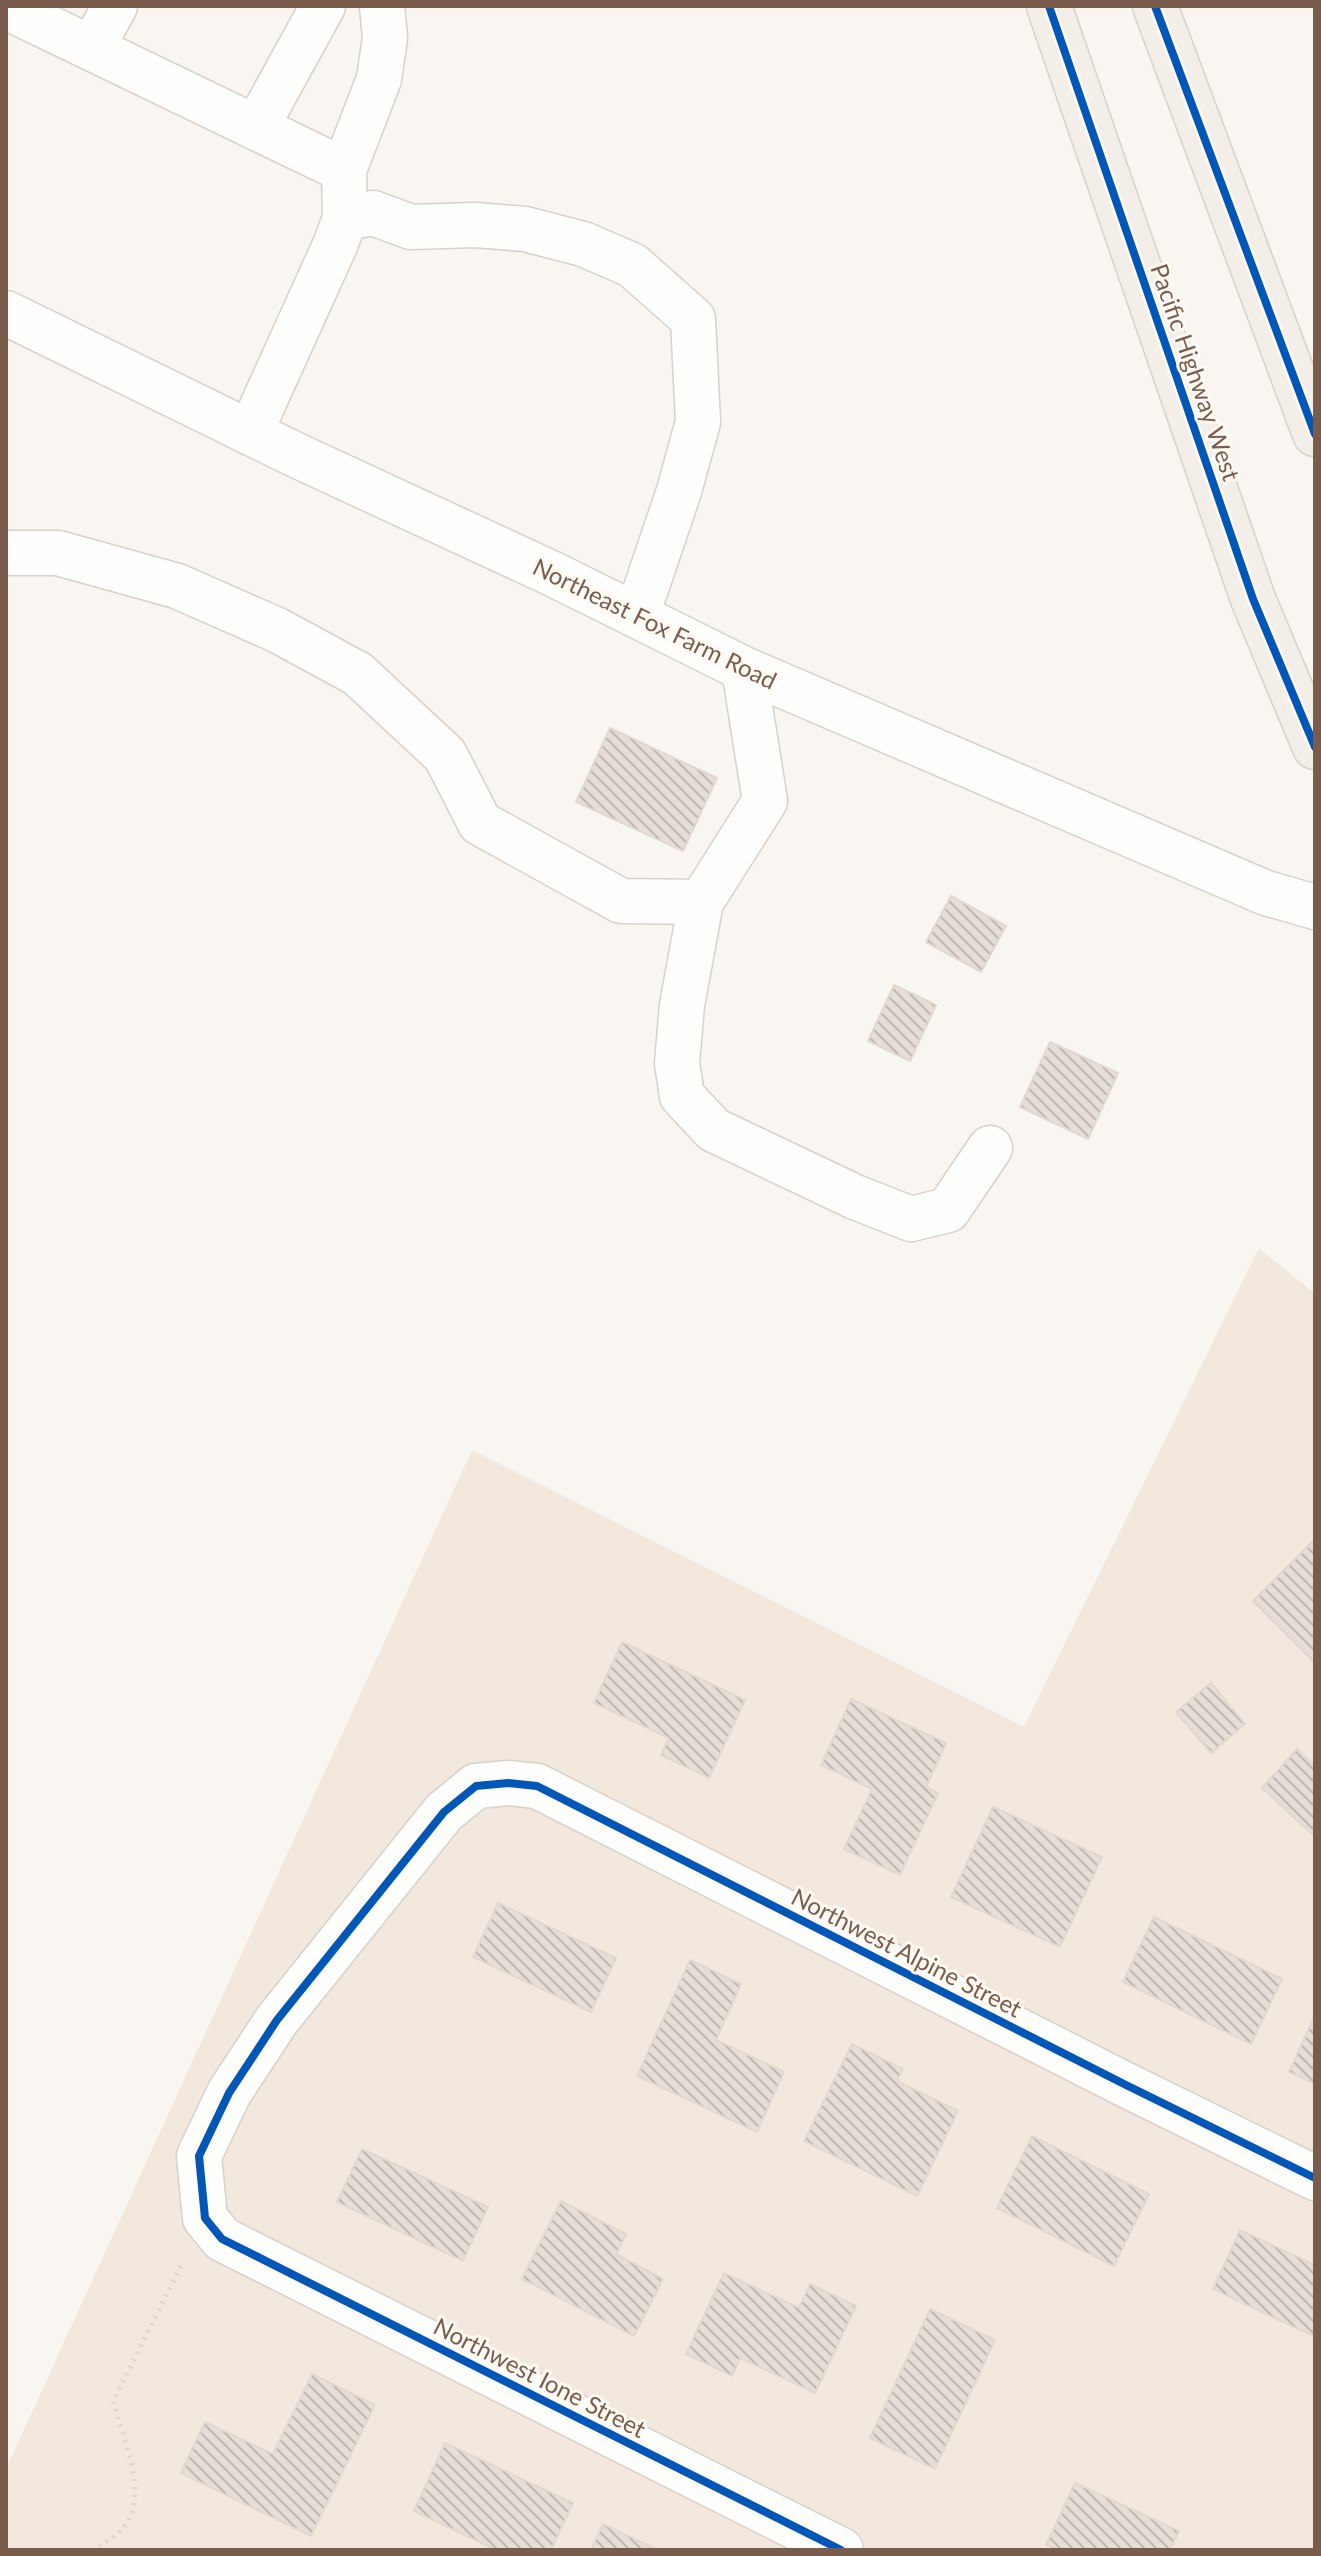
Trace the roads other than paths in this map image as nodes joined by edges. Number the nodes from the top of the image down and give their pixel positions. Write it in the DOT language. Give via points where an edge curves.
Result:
graph roads {
  1 [pos="115,6"];
  2 [pos="323,6"];
  3 [pos="382,6"];
  4 [pos="1049,6"];
  5 [pos="1155,6"];
  6 [pos="6,7"];
  7 [pos="92,48"];
  8 [pos="256,128"];
  9 [pos="344,170"];
  10 [pos="345,218"];
  11 [pos="6,313"];
  12 [pos="250,433"];
  13 [pos="1315,434"];
  14 [pos="6,553"];
  15 [pos="637,615"];
  16 [pos="744,669"];
  17 [pos="1315,747"];
  18 [pos="701,902"];
  19 [pos="1315,907"];
  20 [pos="990,1148"];
  21 [pos="1315,2178"];
  22 [pos="213,2228"];
  23 [pos="841,2550"];
  1 -- 7 [label="street"];
  2 -- 8 [label="street"];
  3 -- 9 [label="street" via="385,38 379,79"];
  4 -- 17 [label="main road, Pacific Highway West" via="1253,599"];
  5 -- 13 [label="main road"];
  6 -- 7 [label="street"];
  7 -- 8 [label="street"];
  8 -- 9 [label="street"];
  9 -- 10 [label="street"];
  10 -- 12 [label="street"];
  10 -- 15 [label="street" via="373,213 411,227 525,229 583,244 632,265 693,319 698,422"];
  11 -- 12 [label="street, Northeast Fox Farm Road"];
  12 -- 15 [label="street, Northeast Fox Farm Road"];
  14 -- 18 [label="street" via="58,553 177,586 277,630 358,674 445,755 480,823 621,901"];
  15 -- 16 [label="street, Northeast Fox Farm Road"];
  16 -- 18 [label="street" via="765,801"];
  16 -- 19 [label="street, Northeast Fox Farm Road" via="1266,893"];
  18 -- 20 [label="street" via="677,1063 682,1096 714,1130 911,1219 948,1210"];
  21 -- 22 [label="street, Northwest Alpine Street" via="537,1786 508,1783 476,1786 444,1812 277,2020 229,2093 199,2156"];
  22 -- 23 [label="street, Northwest Ione Street"];
}
